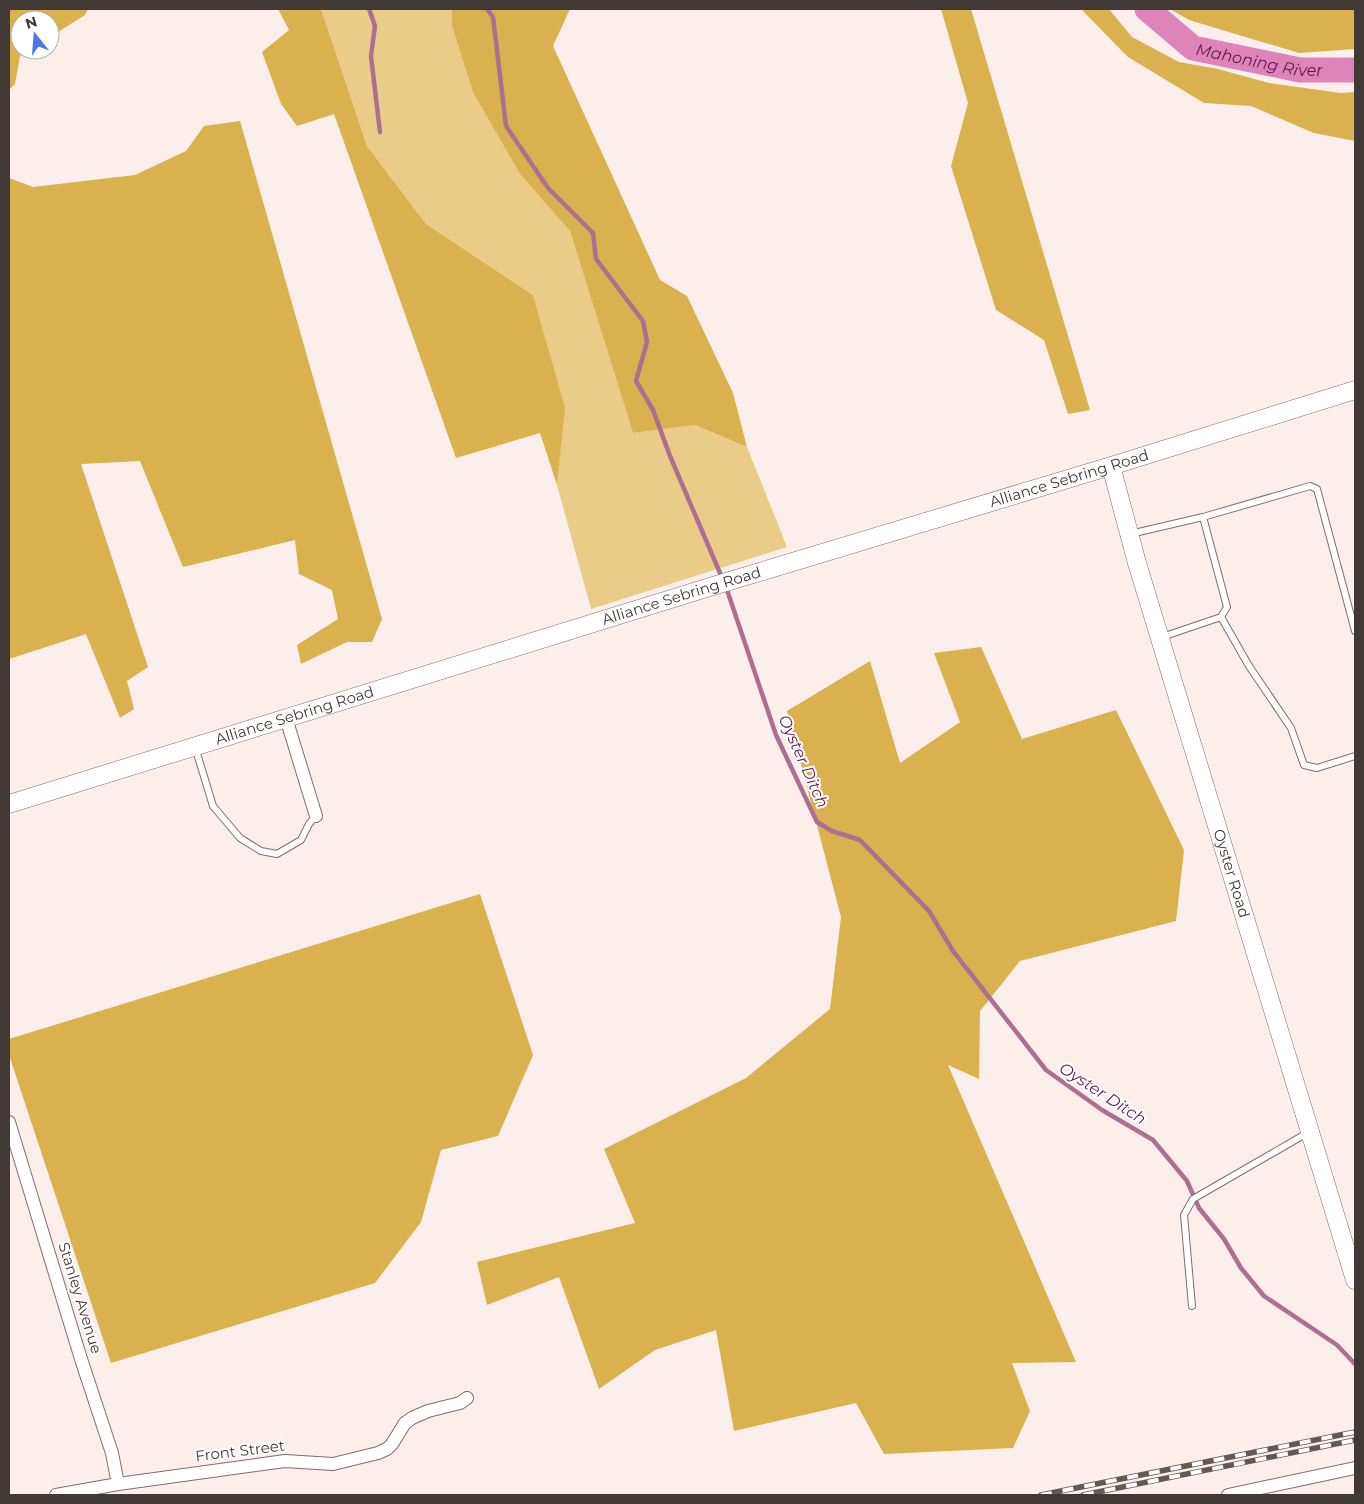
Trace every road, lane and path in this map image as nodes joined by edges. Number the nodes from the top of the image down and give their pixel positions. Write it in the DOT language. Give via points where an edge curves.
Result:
graph roads {
  1 [pos="1355,390"];
  2 [pos="1111,466"];
  3 [pos="1203,517"];
  4 [pos="1129,534"];
  5 [pos="1222,617"];
  6 [pos="1355,631"];
  7 [pos="1160,637"];
  8 [pos="286,718"];
  9 [pos="195,746"];
  10 [pos="1355,756"];
  11 [pos="9,804"];
  12 [pos="316,816"];
  13 [pos="9,1122"];
  14 [pos="1310,1131"];
  15 [pos="1355,1280"];
  16 [pos="1192,1306"];
  17 [pos="467,1398"];
  18 [pos="1355,1468"];
  19 [pos="118,1484"];
  20 [pos="56,1495"];
  21 [pos="1228,1495"];
  1 -- 2 [label="street, Alliance Sebring Road"];
  2 -- 4 [label="street, Oyster Road"];
  2 -- 8 [label="street, Alliance Sebring Road"];
  3 -- 4 [label="lane"];
  3 -- 5 [label="lane" via="1227,606"];
  3 -- 6 [label="lane" via="1310,486 1318,489"];
  4 -- 7 [label="street, Oyster Road"];
  5 -- 7 [label="lane"];
  5 -- 10 [label="lane" via="1249,666 1290,728 1304,765 1316,768"];
  7 -- 14 [label="street, Oyster Road"];
  8 -- 9 [label="street, Alliance Sebring Road"];
  8 -- 12 [label="street"];
  9 -- 11 [label="street, Alliance Sebring Road"];
  9 -- 12 [label="lane" via="213,806 240,838 261,851 277,854 301,840"];
  13 -- 19 [label="street, Stanley Avenue" via="112,1453"];
  14 -- 15 [label="street, Oyster Road"];
  14 -- 16 [label="lane" via="1193,1199 1184,1215"];
  17 -- 19 [label="street, Front Street" via="412,1418 392,1444 378,1453 332,1464 285,1461"];
  18 -- 21 [label="street"];
  19 -- 20 [label="street, Front Street"];
}
